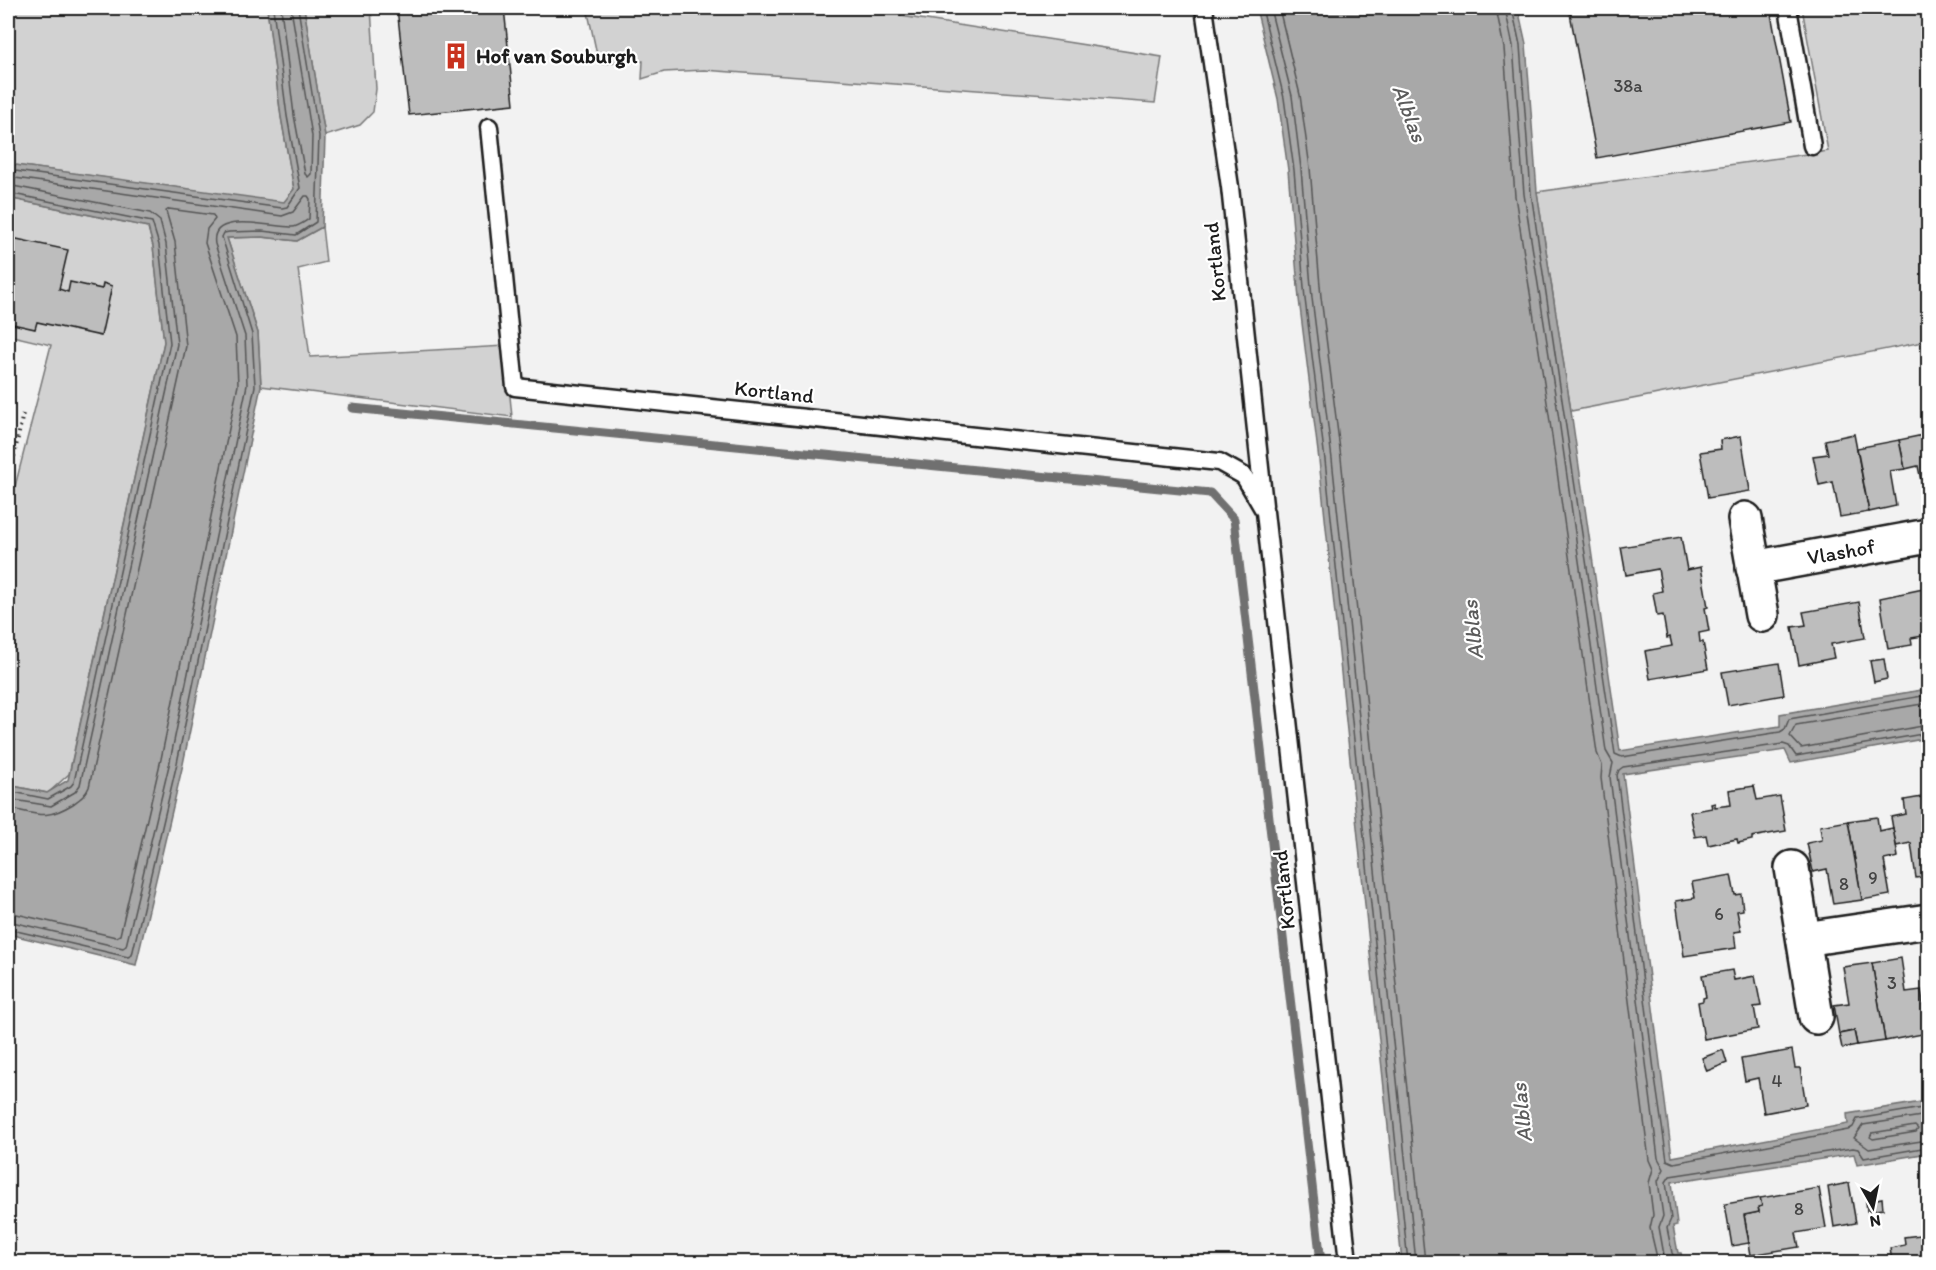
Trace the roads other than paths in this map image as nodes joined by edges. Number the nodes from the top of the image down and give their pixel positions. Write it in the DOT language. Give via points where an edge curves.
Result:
graph roads {
  1 [pos="1204,8"];
  2 [pos="1788,8"];
  3 [pos="489,127"];
  4 [pos="1812,146"];
  5 [pos="1265,512"];
  6 [pos="1745,519"];
  7 [pos="1929,537"];
  8 [pos="1753,568"];
  9 [pos="1762,615"];
  10 [pos="1792,868"];
  11 [pos="1929,921"];
  12 [pos="1804,939"];
  13 [pos="1816,1017"];
  14 [pos="1348,1263"];
  1 -- 5 [label="lane, Kortland" via="1230,187"];
  2 -- 4 [label="lane"];
  3 -- 5 [label="lane, Kortland" via="515,387 1219,462 1244,476"];
  5 -- 14 [label="lane, Kortland"];
  6 -- 8 [label="street"];
  7 -- 8 [label="street, Vlashof"];
  8 -- 9 [label="street"];
  10 -- 12 [label="street"];
  11 -- 12 [label="street"];
  12 -- 13 [label="street"];
}
